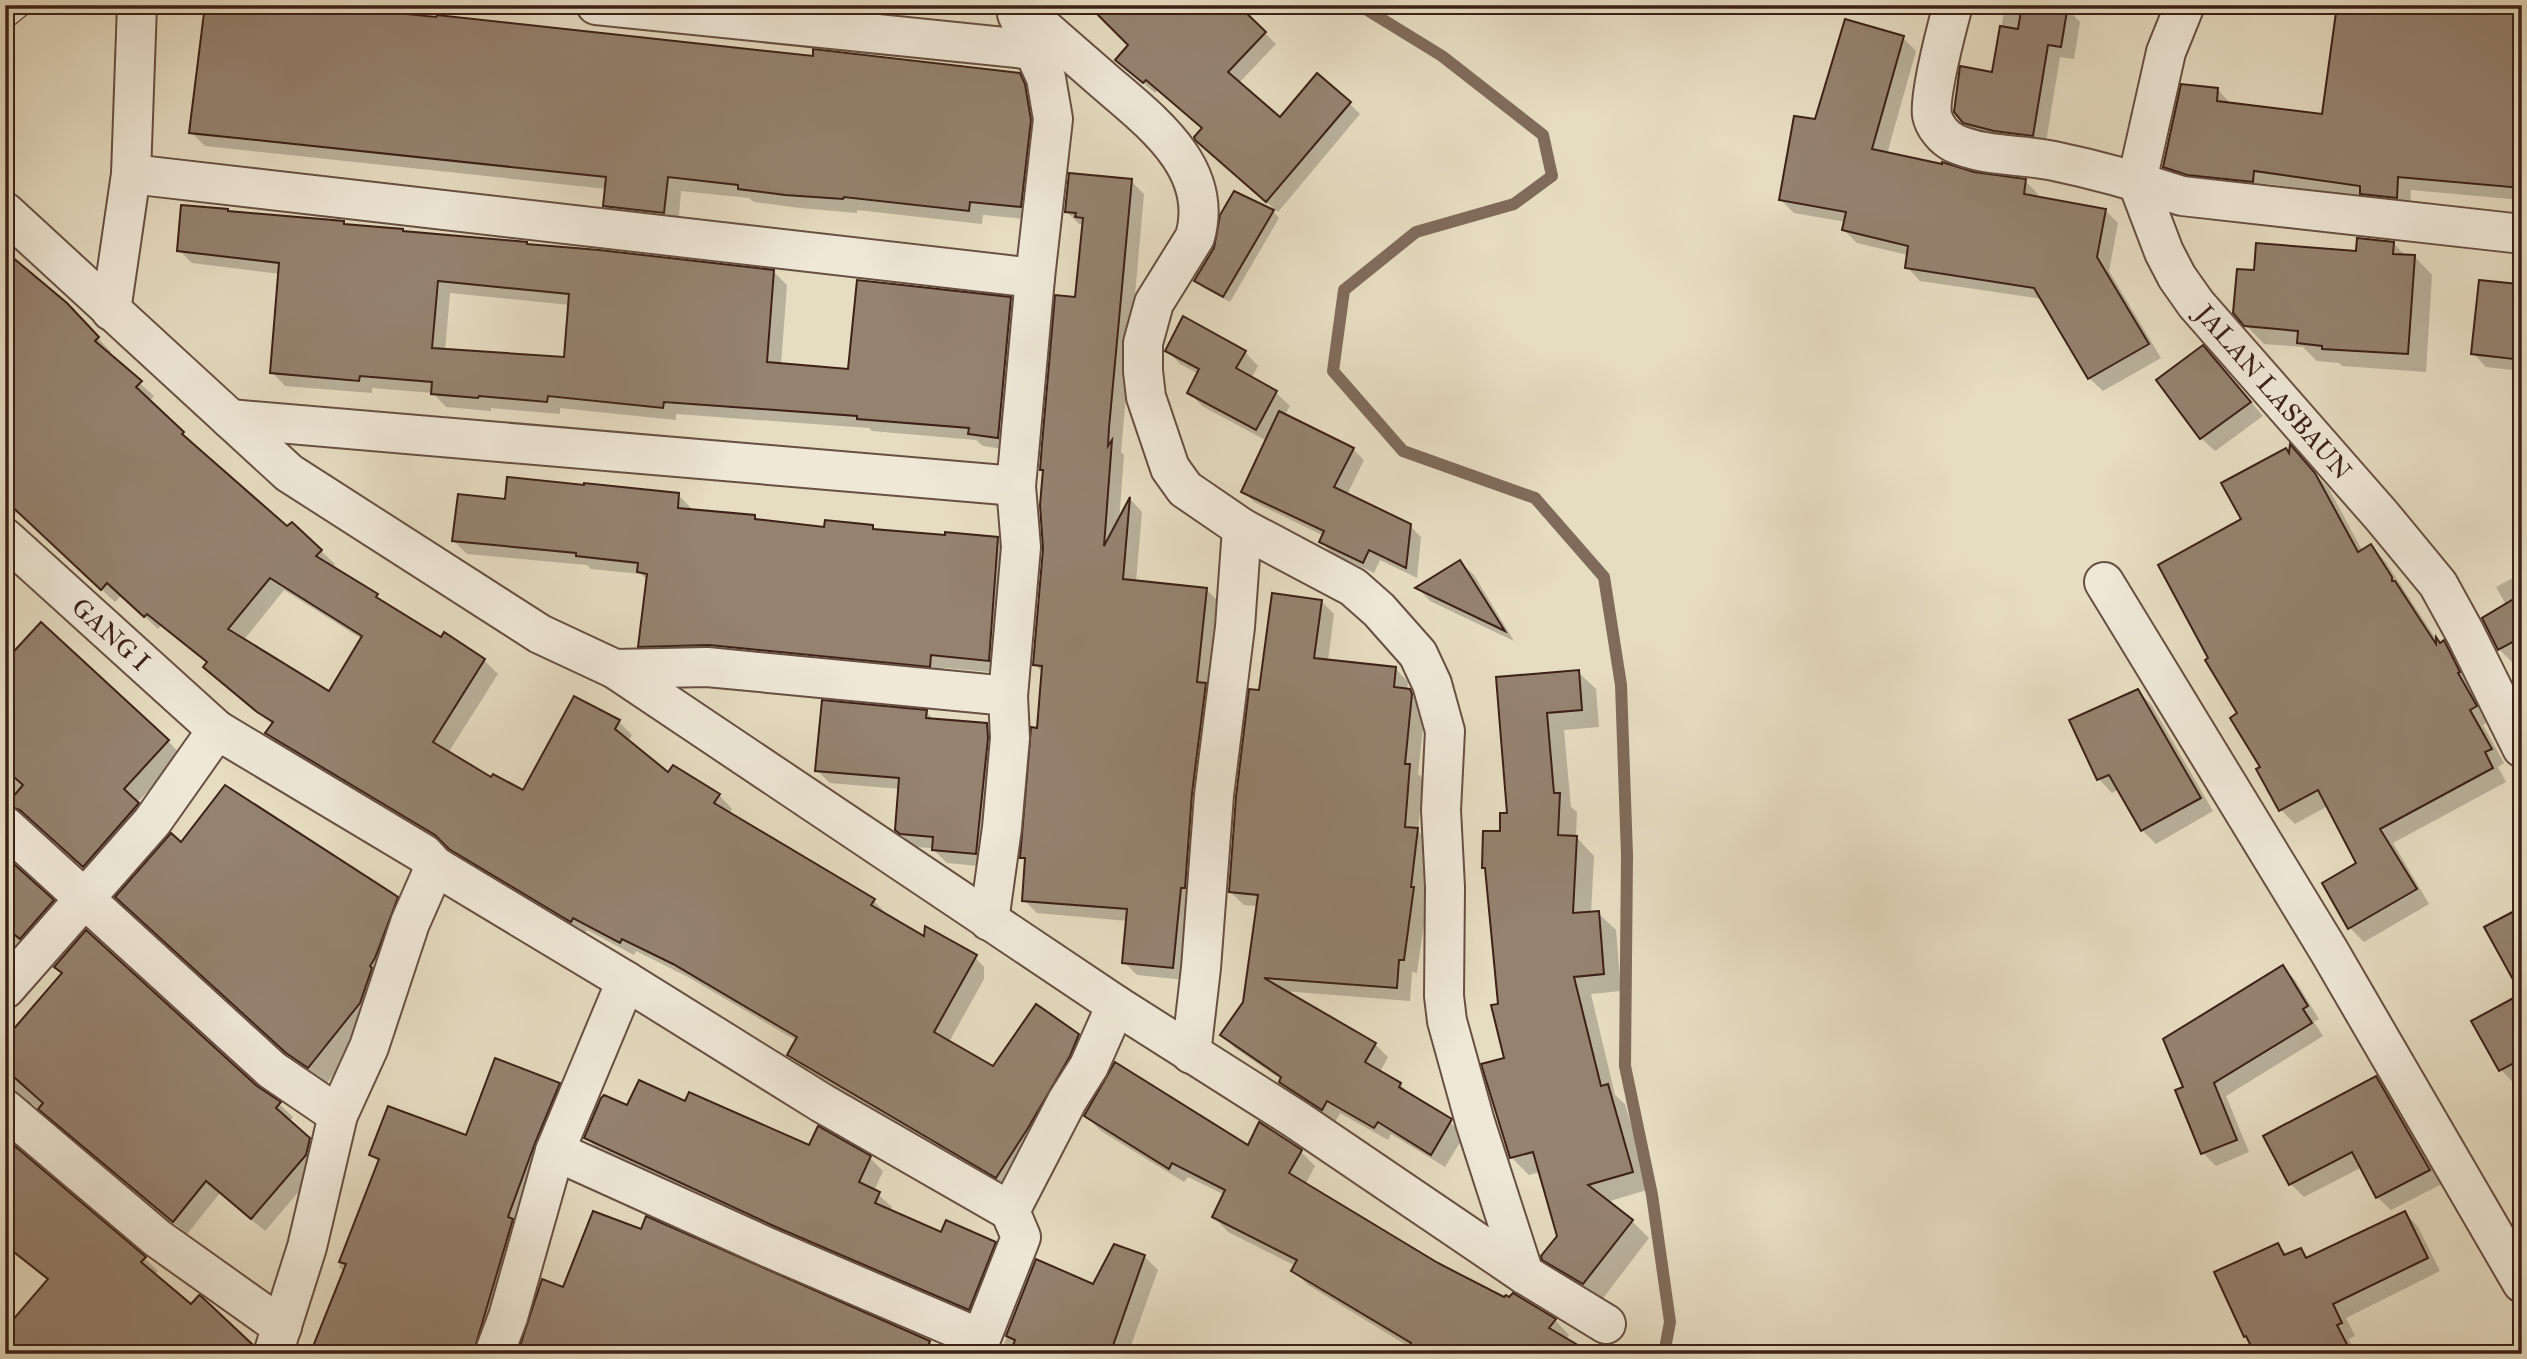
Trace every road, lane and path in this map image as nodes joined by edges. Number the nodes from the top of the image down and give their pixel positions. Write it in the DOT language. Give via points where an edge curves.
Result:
graph roads {
  1 [pos="21,5"];
  2 [pos="137,5"];
  3 [pos="596,5"];
  4 [pos="1015,5"];
  5 [pos="1953,5"];
  6 [pos="2185,5"];
  7 [pos="5,18"];
  8 [pos="1035,50"];
  9 [pos="131,174"];
  10 [pos="2137,181"];
  11 [pos="5,212"];
  12 [pos="2522,234"];
  13 [pos="1035,278"];
  14 [pos="111,311"];
  15 [pos="230,419"];
  16 [pos="1016,486"];
  17 [pos="1242,528"];
  18 [pos="5,538"];
  19 [pos="2104,582"];
  20 [pos="615,669"];
  21 [pos="1008,696"];
  22 [pos="217,730"];
  23 [pos="2522,748"];
  24 [pos="5,827"];
  25 [pos="435,866"];
  26 [pos="83,899"];
  27 [pos="989,921"];
  28 [pos="626,981"];
  29 [pos="5,989"];
  30 [pos="1115,1005"];
  31 [pos="1191,1054"];
  32 [pos="5,1108"];
  33 [pos="338,1115"];
  34 [pos="555,1151"];
  35 [pos="1010,1211"];
  36 [pos="1524,1274"];
  37 [pos="2522,1283"];
  38 [pos="1606,1324"];
  39 [pos="277,1340"];
  40 [pos="977,1346"];
  41 [pos="506,1349"];
  1 -- 7 [label="lane"];
  2 -- 9 [label="street"];
  3 -- 8 [label="street"];
  4 -- 8 [label="street"];
  4 -- 17 [label="street" via="1164,133 1193,180 1198,226 1154,303 1143,343 1146,397 1170,468 1185,489"];
  5 -- 10 [label="street" via="1933,97 1932,116 1940,132 1953,143 1979,150 2052,160"];
  6 -- 10 [label="street" via="2166,52"];
  8 -- 13 [label="street" via="1053,118"];
  9 -- 13 [label="street"];
  9 -- 14 [label="street"];
  10 -- 12 [label="street" via="2182,197"];
  10 -- 23 [label="street, JALAN LASBAUN" via="2164,252 2196,304 2438,584"];
  11 -- 14 [label="street"];
  13 -- 16 [label="street"];
  14 -- 15 [label="street"];
  15 -- 16 [label="street"];
  15 -- 20 [label="street" via="289,473 540,634"];
  16 -- 21 [label="street" via="1021,547"];
  17 -- 31 [label="street"];
  17 -- 36 [label="street" via="1353,587 1418,654 1432,684 1445,731 1441,810 1447,1021"];
  18 -- 22 [label="street, GANG I"];
  19 -- 37 [label="street" via="2329,951"];
  20 -- 21 [label="street" via="707,667"];
  20 -- 27 [label="street"];
  21 -- 27 [label="street" via="1010,738"];
  22 -- 25 [label="street, GANG I" via="424,854"];
  22 -- 26 [label="street" via="152,822"];
  24 -- 26 [label="street"];
  25 -- 28 [label="street, GANG I"];
  25 -- 33 [label="street" via="410,923 369,1047"];
  26 -- 29 [label="street"];
  26 -- 33 [label="street" via="272,1070"];
  27 -- 30 [label="street"];
  28 -- 34 [label="street"];
  28 -- 35 [label="street, GANG I" via="821,1103"];
  30 -- 31 [label="street"];
  30 -- 35 [label="street" via="1089,1066"];
  31 -- 36 [label="street"];
  32 -- 39 [label="street"];
  33 -- 39 [label="street" via="307,1247"];
  34 -- 40 [label="street"];
  34 -- 41 [label="street" via="508,1318"];
  35 -- 40 [label="street" via="1021,1237"];
  36 -- 38 [label="street"];
}
